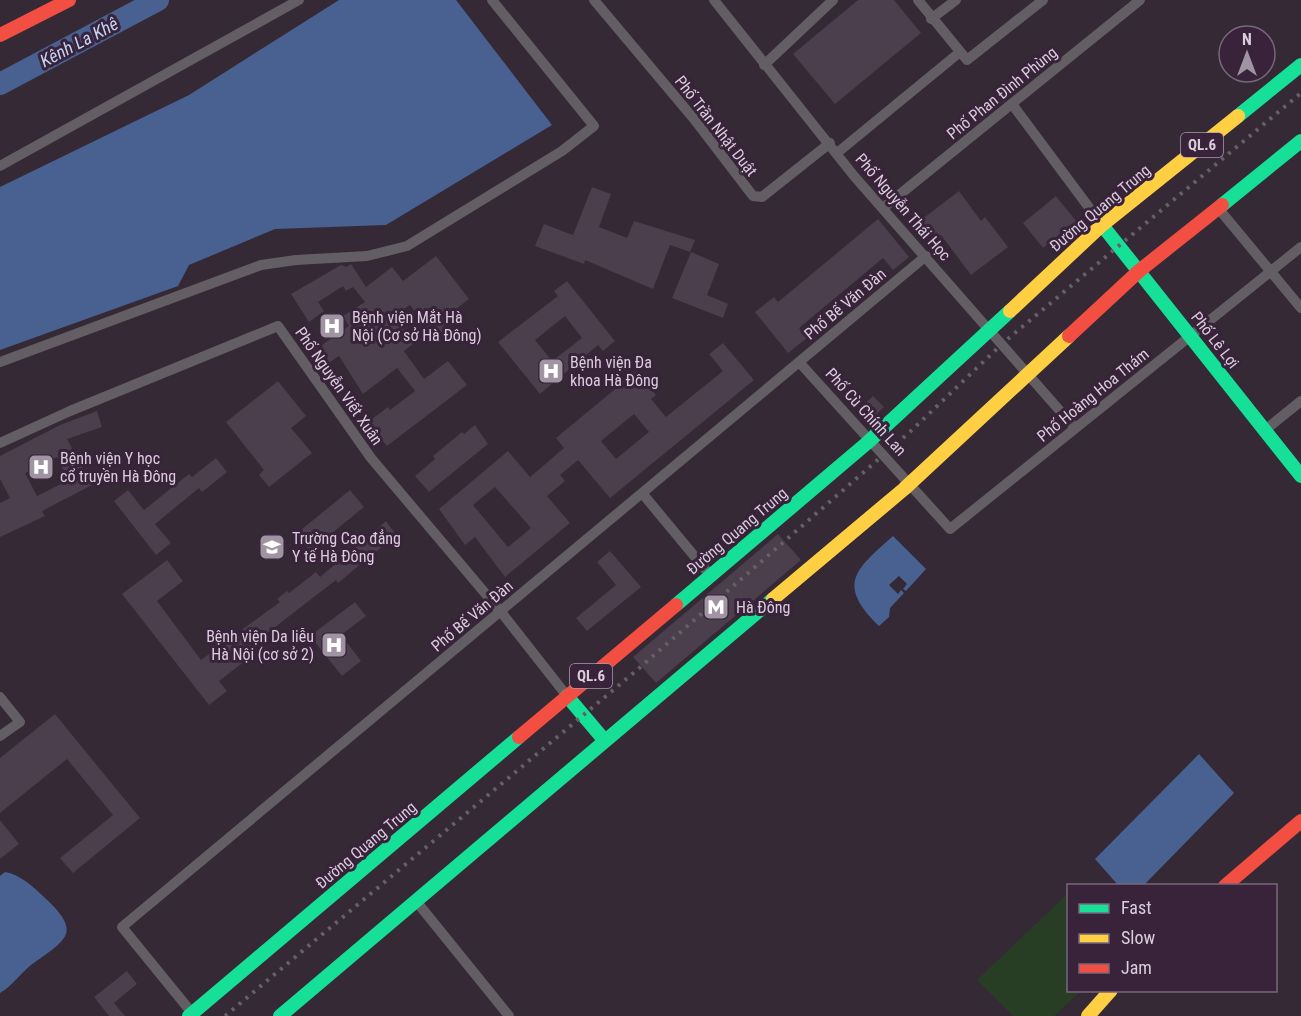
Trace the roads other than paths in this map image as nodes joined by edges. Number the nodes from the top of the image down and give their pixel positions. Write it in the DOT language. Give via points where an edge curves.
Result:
graph roads {
  1 [pos="69,0"];
  2 [pos="299,0"];
  3 [pos="492,0"];
  4 [pos="594,0"];
  5 [pos="714,0"];
  6 [pos="918,0"];
  7 [pos="956,0"];
  8 [pos="1043,0"];
  9 [pos="1140,0"];
  10 [pos="828,2"];
  11 [pos="931,19"];
  12 [pos="0,34"];
  13 [pos="960,52"];
  14 [pos="764,65"];
  15 [pos="1301,65"];
  16 [pos="1012,104"];
  17 [pos="1301,141"];
  18 [pos="830,143"];
  19 [pos="837,153"];
  20 [pos="0,166"];
  21 [pos="883,208"];
  22 [pos="1218,208"];
  23 [pos="1102,225"];
  24 [pos="1301,247"];
  25 [pos="926,256"];
  26 [pos="1272,270"];
  27 [pos="1139,271"];
  28 [pos="1301,308"];
  29 [pos="988,331"];
  30 [pos="1190,336"];
  31 [pos="0,362"];
  32 [pos="799,362"];
  33 [pos="1028,374"];
  34 [pos="1301,401"];
  35 [pos="1075,428"];
  36 [pos="1265,430"];
  37 [pos="871,439"];
  38 [pos="0,443"];
  39 [pos="1301,476"];
  40 [pos="910,484"];
  41 [pos="642,493"];
  42 [pos="710,575"];
  43 [pos="501,612"];
  44 [pos="567,696"];
  45 [pos="0,697"];
  46 [pos="0,736"];
  47 [pos="605,741"];
  48 [pos="1299,826"];
  49 [pos="1226,884"];
  50 [pos="416,902"];
  51 [pos="1109,992"];
  52 [pos="190,1014"];
  53 [pos="1090,1015"];
  54 [pos="280,1016"];
  55 [pos="508,1016"];
  1 -- 12 [label="main road"];
  2 -- 20 [label="street"];
  3 -- 31 [label="street" via="594,126 562,150 407,246 367,256 261,265"];
  4 -- 18 [label="street, Phố Trần Nhật Duật" via="753,196 762,197"];
  5 -- 14 [label="street, Phố Nguyễn Thái Học"];
  6 -- 11 [label="street"];
  7 -- 11 [label="street"];
  8 -- 13 [label="street" via="967,60"];
  9 -- 16 [label="street, Phố Phan Đình Phùng"];
  10 -- 14 [label="street"];
  11 -- 13 [label="street"];
  13 -- 19 [label="street"];
  14 -- 18 [label="street, Phố Nguyễn Thái Học"];
  15 -- 23 [label="main road, Đường Quang Trung / QL.6"];
  16 -- 21 [label="street, Phố Phan Đình Phùng"];
  16 -- 23 [label="street"];
  17 -- 22 [label="main road"];
  18 -- 19 [label="street, Phố Nguyễn Thái Học"];
  19 -- 21 [label="street, Phố Nguyễn Thái Học"];
  21 -- 25 [label="street, Phố Nguyễn Thái Học"];
  22 -- 26 [label="street"];
  22 -- 27 [label="main road"];
  23 -- 27 [label="main road, Phố Lê Lợi"];
  23 -- 29 [label="main road, Đường Quang Trung / QL.6"];
  24 -- 26 [label="street, Phố Hoàng Hoa Thám"];
  25 -- 29 [label="street, Phố Nguyễn Thái Học"];
  25 -- 32 [label="street, Phố Bế Văn Đàn"];
  26 -- 28 [label="street"];
  26 -- 30 [label="street, Phố Hoàng Hoa Thám"];
  27 -- 30 [label="main road, Phố Lê Lợi"];
  27 -- 33 [label="main road"];
  29 -- 33 [label="street, Phố Nguyễn Thái Học"];
  29 -- 37 [label="main road, Đường Quang Trung / QL.6"];
  30 -- 35 [label="street, Phố Hoàng Hoa Thám"];
  30 -- 36 [label="main road, Phố Lê Lợi"];
  32 -- 37 [label="street, Phố Cù Chính Lan"];
  32 -- 41 [label="street, Phố Bế Văn Đàn"];
  33 -- 35 [label="street, Phố Nguyễn Thái Học"];
  33 -- 40 [label="main road"];
  34 -- 36 [label="street"];
  35 -- 40 [label="street, Phố Hoàng Hoa Thám" via="950,529"];
  36 -- 39 [label="main road, Phố Lê Lợi"];
  37 -- 40 [label="street, Phố Cù Chính Lan"];
  37 -- 42 [label="main road, Đường Quang Trung / QL.6"];
  38 -- 43 [label="street, Phố Nguyễn Viết Xuân" via="278,326 371,458"];
  40 -- 47 [label="main road"];
  41 -- 42 [label="street"];
  41 -- 43 [label="street, Phố Bế Văn Đàn"];
  42 -- 44 [label="main road, Đường Quang Trung / QL.6"];
  43 -- 44 [label="street, Phố Nguyễn Viết Xuân"];
  43 -- 52 [label="street, Phố Bế Văn Đàn" via="122,927"];
  44 -- 47 [label="main road"];
  44 -- 52 [label="main road, Đường Quang Trung / QL.6"];
  45 -- 46 [label="street" via="20,722"];
  47 -- 50 [label="main road"];
  48 -- 49 [label="main road"];
  50 -- 54 [label="main road"];
  50 -- 55 [label="street"];
  51 -- 53 [label="main road"];
}
